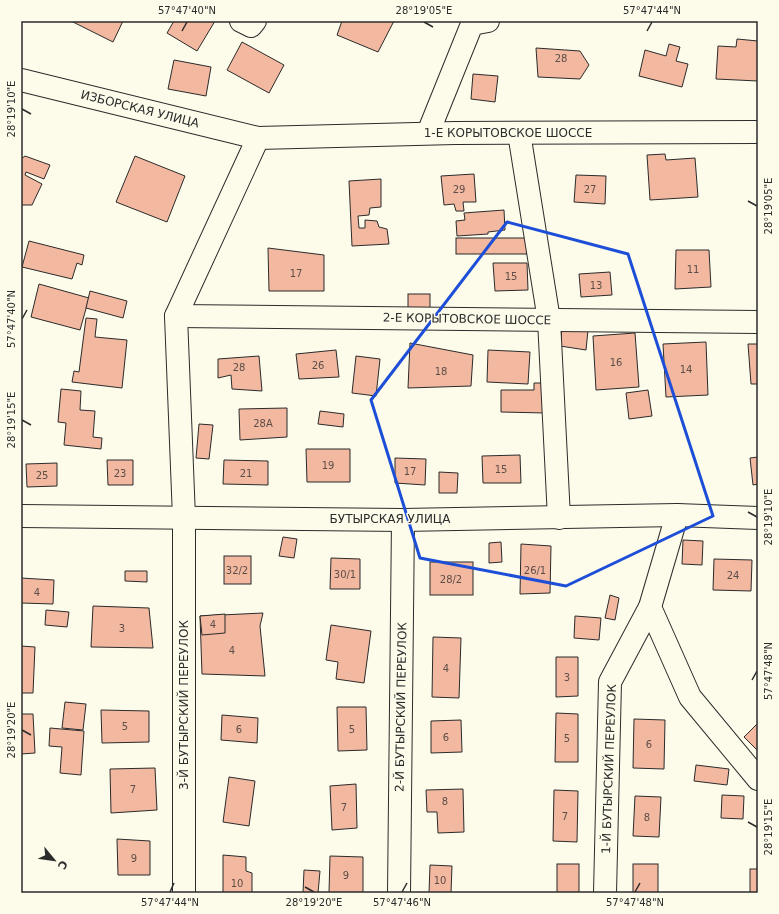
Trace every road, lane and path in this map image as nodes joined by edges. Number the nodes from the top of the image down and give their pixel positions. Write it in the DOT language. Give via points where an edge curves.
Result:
graph roads {
  1 [pos="241,21"];
  2 [pos="255,21"];
  3 [pos="488,21"];
  4 [pos="21,80"];
  5 [pos="758,132"];
  6 [pos="519,133"];
  7 [pos="428,134"];
  8 [pos="258,138"];
  9 [pos="176,316"];
  10 [pos="549,320"];
  11 [pos="758,322"];
  12 [pos="678,515"];
  13 [pos="21,516"];
  14 [pos="184,518"];
  15 [pos="559,518"];
  16 [pos="758,518"];
  17 [pos="403,520"];
  18 [pos="650,607"];
  19 [pos="758,779"];
  20 [pos="184,893"];
  21 [pos="399,893"];
  22 [pos="605,893"];
  1 -- 2 [label="street" via="251,26"];
  3 -- 7 [label="street" via="472,24"];
  4 -- 8 [label="street, ИЗБОРСКАЯ УЛИЦА"];
  5 -- 6 [label="street, 1-Е КОРЫТОВСКОЕ ШОССЕ"];
  6 -- 7 [label="street, 1-Е КОРЫТОВСКОЕ ШОССЕ"];
  6 -- 10 [label="street"];
  7 -- 8 [label="street, 1-Е КОРЫТОВСКОЕ ШОССЕ"];
  8 -- 9 [label="street"];
  9 -- 10 [label="street, 2-Е КОРЫТОВСКОЕ ШОССЕ"];
  9 -- 14 [label="street, 3-Й БУТЫРСКИЙ ПЕРЕУЛОК"];
  10 -- 11 [label="street, 2-Е КОРЫТОВСКОЕ ШОССЕ"];
  10 -- 15 [label="street"];
  12 -- 15 [label="street, БУТЫРСКАЯ УЛИЦА"];
  12 -- 16 [label="street, БУТЫРСКАЯ УЛИЦА"];
  12 -- 18 [label="street, 1-Й БУТЫРСКИЙ ПЕРЕУЛОК"];
  13 -- 14 [label="street, БУТЫРСКАЯ УЛИЦА"];
  14 -- 17 [label="street, БУТЫРСКАЯ УЛИЦА"];
  14 -- 20 [label="street, 3-Й БУТЫРСКИЙ ПЕРЕУЛОК"];
  15 -- 17 [label="street, БУТЫРСКАЯ УЛИЦА"];
  17 -- 21 [label="street, 2-Й БУТЫРСКИЙ ПЕРЕУЛОК"];
  18 -- 19 [label="street" via="690,697"];
  18 -- 22 [label="street, 1-Й БУТЫРСКИЙ ПЕРЕУЛОК" via="610,682"];
}
